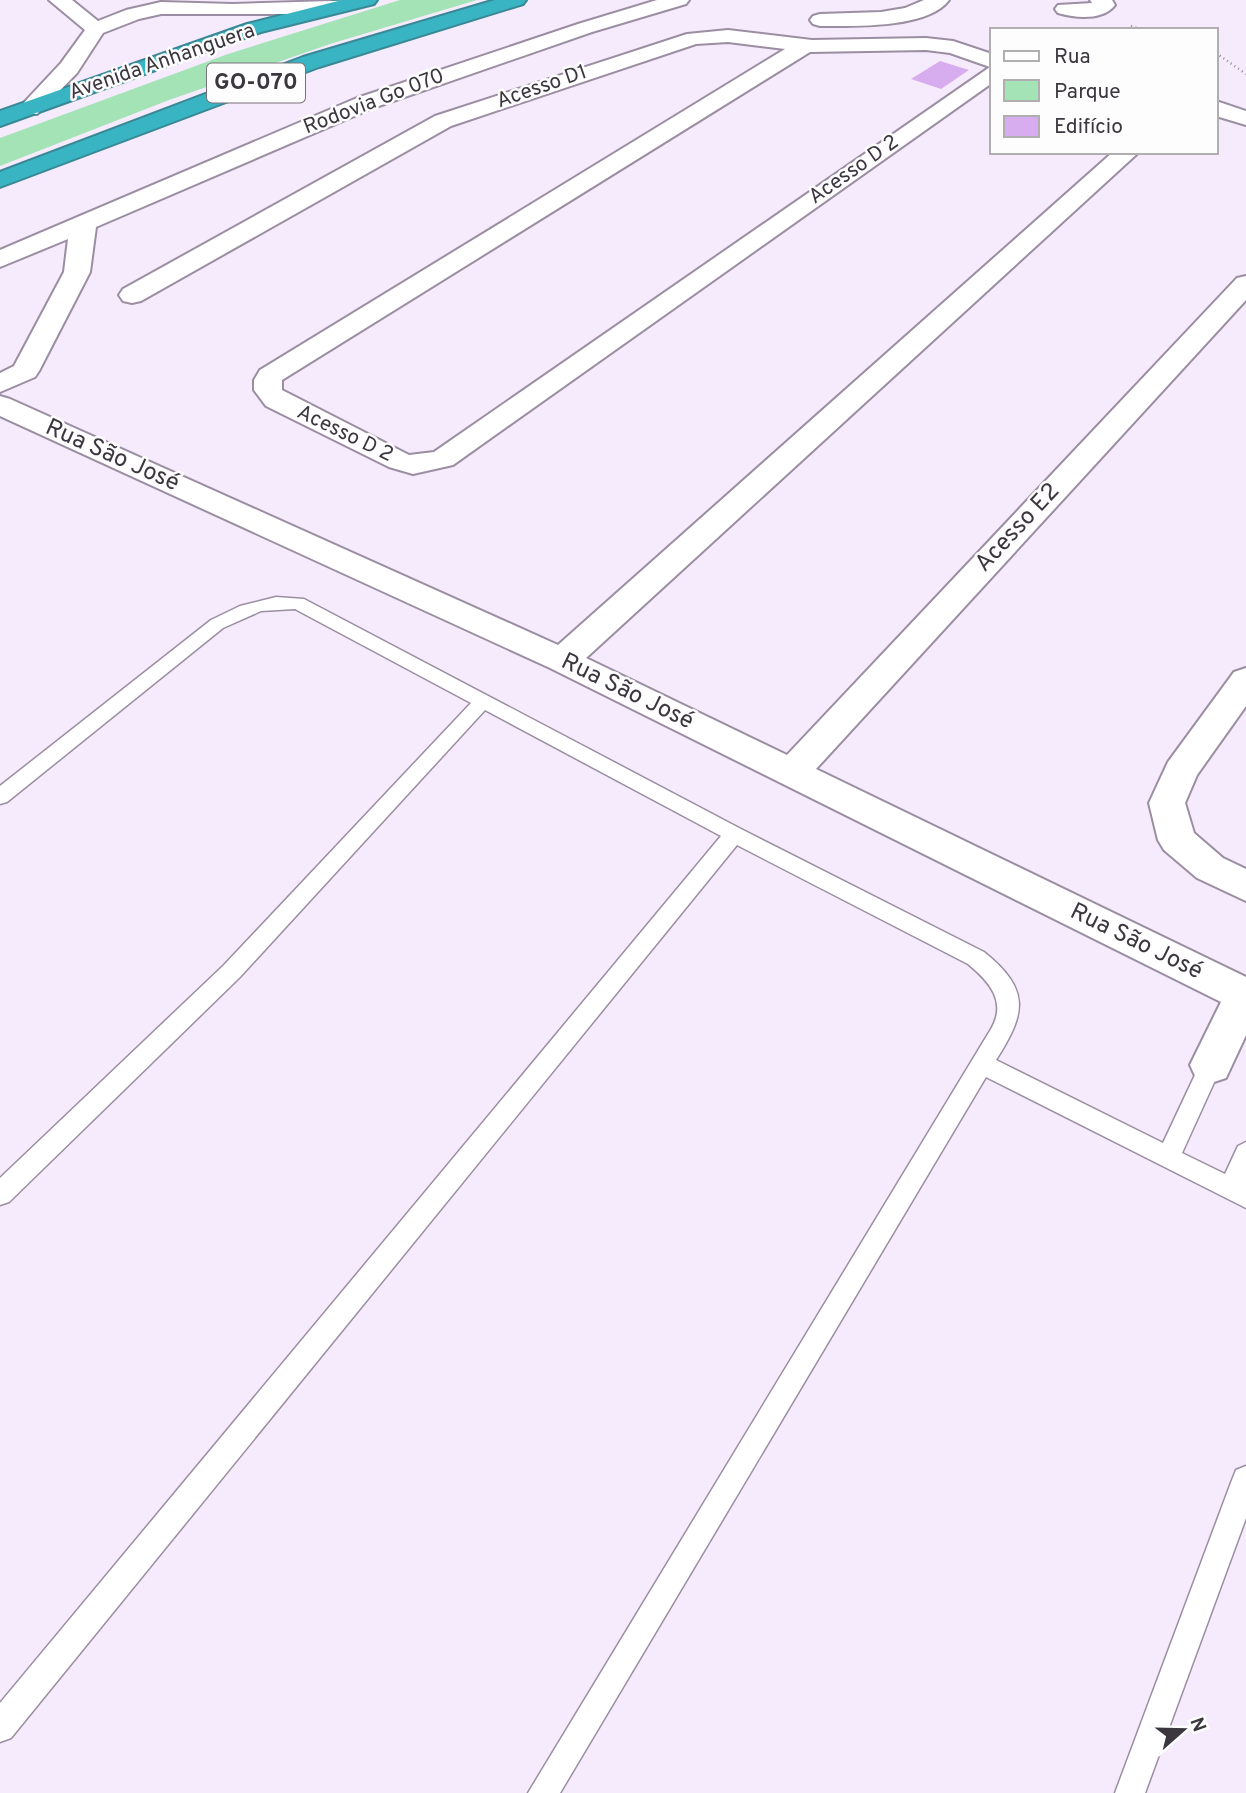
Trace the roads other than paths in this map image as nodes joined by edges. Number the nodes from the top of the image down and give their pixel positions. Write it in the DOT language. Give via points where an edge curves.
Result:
graph roads {
  1 [pos="59,0"];
  2 [pos="135,0"];
  3 [pos="355,0"];
  4 [pos="367,0"];
  5 [pos="516,0"];
  6 [pos="1100,0"];
  7 [pos="674,1"];
  8 [pos="1073,4"];
  9 [pos="161,8"];
  10 [pos="703,9"];
  11 [pos="937,9"];
  12 [pos="794,20"];
  13 [pos="96,29"];
  14 [pos="807,45"];
  15 [pos="990,60"];
  16 [pos="990,74"];
  17 [pos="29,109"];
  18 [pos="1218,109"];
  19 [pos="1246,118"];
  20 [pos="0,119"];
  21 [pos="1125,154"];
  22 [pos="0,180"];
  23 [pos="86,220"];
  24 [pos="0,259"];
  25 [pos="1246,284"];
  26 [pos="132,295"];
  27 [pos="0,384"];
  28 [pos="0,405"];
  29 [pos="562,660"];
  30 [pos="1246,680"];
  31 [pos="483,701"];
  32 [pos="791,773"];
  33 [pos="0,797"];
  34 [pos="734,834"];
  35 [pos="1246,886"];
  36 [pos="1245,995"];
  37 [pos="982,1064"];
  38 [pos="1211,1065"];
  39 [pos="1246,1153"];
  40 [pos="1168,1158"];
  41 [pos="1238,1192"];
  42 [pos="0,1195"];
  43 [pos="1246,1480"];
  44 [pos="0,1727"];
  45 [pos="543,1793"];
  46 [pos="1130,1793"];
  1 -- 13 [label="street"];
  2 -- 9 [label="street"];
  3 -- 9 [label="street" via="281,8"];
  4 -- 17 [label="highway, Avenida Anhanguera / GO-070" via="254,28"];
  5 -- 22 [label="highway, GO-070" via="312,62"];
  6 -- 8 [label="street" via="1105,5 1096,10 1078,12"];
  7 -- 10 [label="street, Rodovia Go 070"];
  7 -- 23 [label="street, Rodovia Go 070 / GO-070" via="365,103"];
  9 -- 13 [label="street"];
  11 -- 12 [label="street" via="862,20"];
  13 -- 17 [label="street, GO-070" via="69,68"];
  14 -- 15 [label="street, Acesso D1" via="926,44 953,47"];
  14 -- 16 [label="street, Acesso D 2" via="270,376 268,392 399,461 413,465 443,459"];
  14 -- 26 [label="street, Acesso D1" via="728,36 694,38 443,121"];
  17 -- 20 [label="highway, Avenida Anhanguera / GO-070"];
  18 -- 19 [label="street"];
  21 -- 29 [label="street"];
  23 -- 24 [label="street, Rodovia Go 070 / GO-070"];
  23 -- 27 [label="street" via="76,272 25,371"];
  25 -- 32 [label="street, Acesso E2"];
  28 -- 29 [label="street, Rua São José"];
  29 -- 32 [label="street, Rua São José"];
  30 -- 35 [label="street" via="1181,771 1167,803 1177,840 1210,869"];
  31 -- 33 [label="lane" via="298,603 273,601 217,624"];
  31 -- 34 [label="lane"];
  31 -- 42 [label="lane" via="232,971"];
  32 -- 36 [label="street, Rua São José"];
  34 -- 37 [label="lane" via="976,958 995,973 1006,994 1009,1017"];
  34 -- 44 [label="lane"];
  36 -- 38 [label="street"];
  37 -- 40 [label="lane"];
  37 -- 45 [label="lane"];
  38 -- 40 [label="lane"];
  39 -- 41 [label="lane"];
  40 -- 41 [label="lane"];
  43 -- 46 [label="lane"];
}
